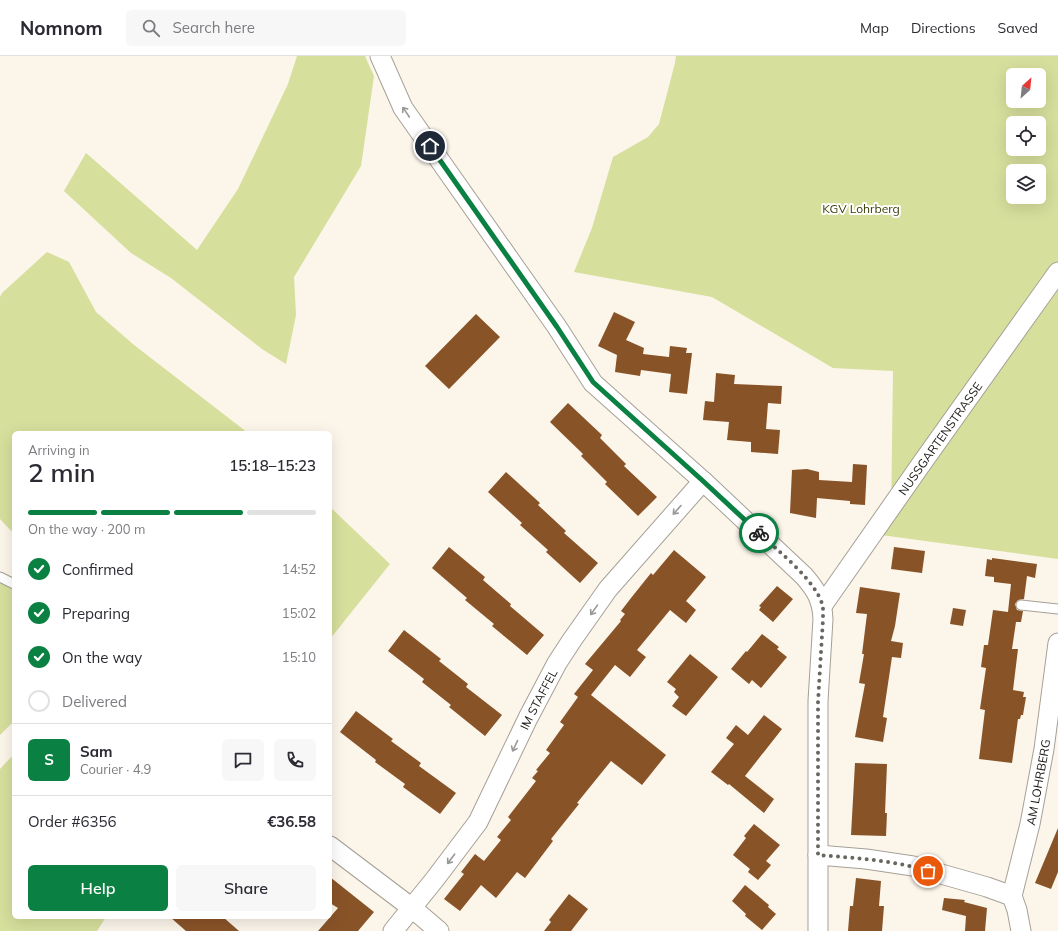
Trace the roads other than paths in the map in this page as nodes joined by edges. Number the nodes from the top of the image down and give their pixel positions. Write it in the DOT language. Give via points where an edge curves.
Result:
graph roads {
  1 [pos="380,56"];
  2 [pos="1058,272"];
  3 [pos="703,481"];
  4 [pos="0,577"];
  5 [pos="12,583"];
  6 [pos="1021,605"];
  7 [pos="822,606"];
  8 [pos="1058,609"];
  9 [pos="1058,643"];
  10 [pos="332,848"];
  11 [pos="818,855"];
  12 [pos="1012,896"];
  13 [pos="412,908"];
  14 [pos="393,931"];
  15 [pos="439,931"];
  16 [pos="818,931"];
  17 [pos="1021,931"];
  3 -- 1 [label="street, one-way" via="590,379 557,327 403,108"];
  2 -- 7 [label="street, NUSSGARTENSTRASSE"];
  3 -- 7 [label="street" via="804,576 814,588"];
  3 -- 13 [label="street, IM STAFFEL, one-way" via="608,589 572,640 528,718 478,822"];
  4 -- 5 [label="lane"];
  6 -- 8 [label="lane"];
  7 -- 11 [label="street" via="818,702"];
  9 -- 12 [label="street, AM LOHRBERG" via="1044,749 1030,824"];
  10 -- 13 [label="street"];
  11 -- 12 [label="street" via="913,866"];
  11 -- 16 [label="street"];
  12 -- 17 [label="street"];
  13 -- 14 [label="street, IM STAFFEL"];
  13 -- 15 [label="street"];
}
